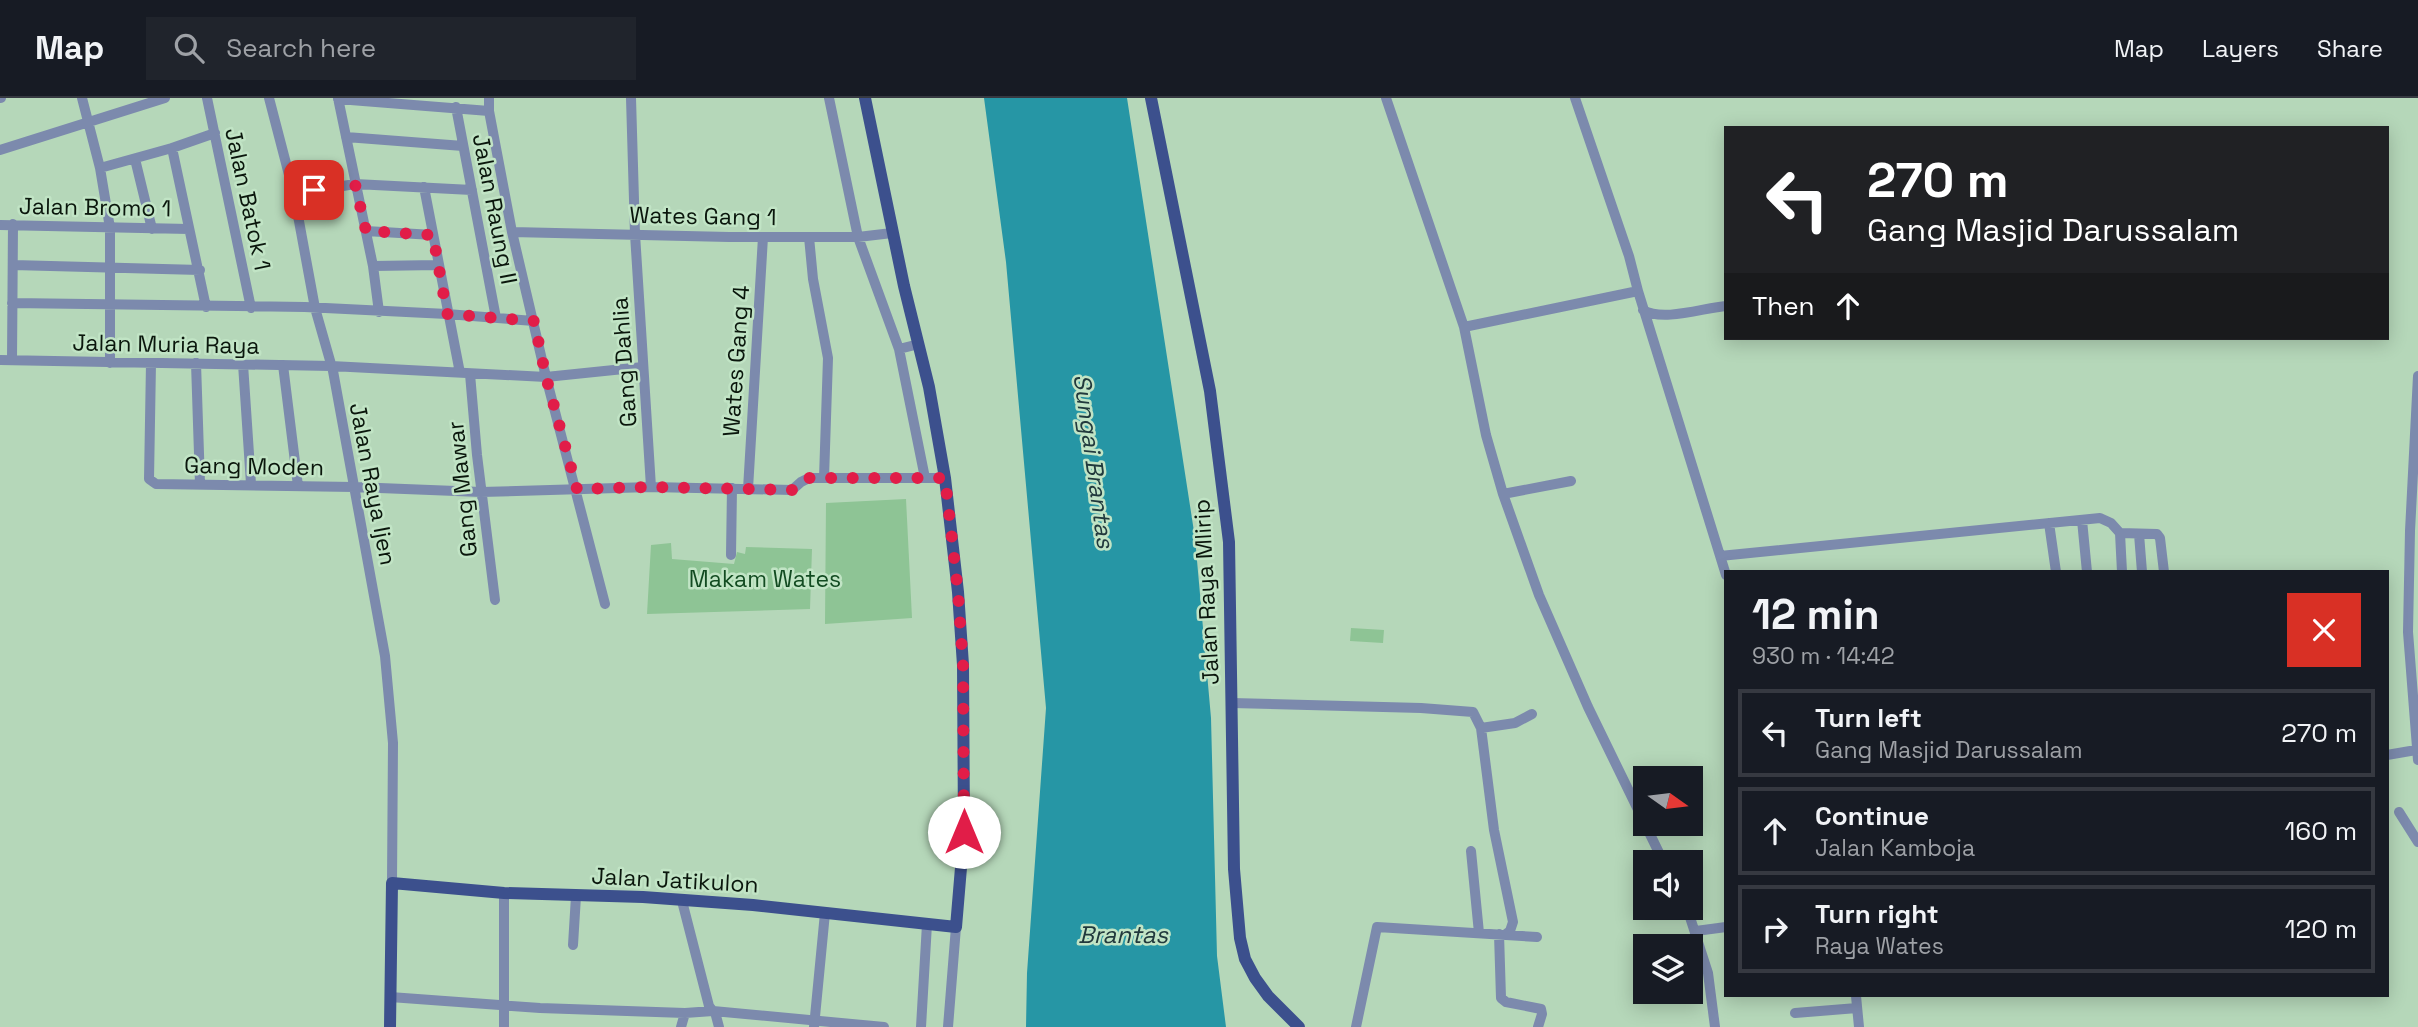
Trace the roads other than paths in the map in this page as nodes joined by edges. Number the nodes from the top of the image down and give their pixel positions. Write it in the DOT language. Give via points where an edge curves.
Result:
graph roads {
  1 [pos="82,98"];
  2 [pos="165,98"];
  3 [pos="207,98"];
  4 [pos="269,98"];
  5 [pos="338,98"];
  6 [pos="489,98"];
  7 [pos="631,98"];
  8 [pos="829,98"];
  9 [pos="865,98"];
  10 [pos="1151,98"];
  11 [pos="1386,98"];
  12 [pos="1575,98"];
  13 [pos="456,107"];
  14 [pos="489,111"];
  15 [pos="90,121"];
  16 [pos="215,133"];
  17 [pos="346,137"];
  18 [pos="463,146"];
  19 [pos="172,148"];
  20 [pos="0,150"];
  21 [pos="135,159"];
  22 [pos="100,168"];
  23 [pos="355,184"];
  24 [pos="424,187"];
  25 [pos="472,190"];
  26 [pos="294,194"];
  27 [pos="13,224"];
  28 [pos="0,225"];
  29 [pos="110,228"];
  30 [pos="152,229"];
  31 [pos="189,229"];
  32 [pos="366,231"];
  33 [pos="512,232"];
  34 [pos="892,233"];
  35 [pos="635,234"];
  36 [pos="433,235"];
  37 [pos="764,237"];
  38 [pos="809,237"];
  39 [pos="858,237"];
  40 [pos="13,265"];
  41 [pos="438,265"];
  42 [pos="373,266"];
  43 [pos="110,267"];
  44 [pos="200,270"];
  45 [pos="1637,291"];
  46 [pos="12,303"];
  47 [pos="110,304"];
  48 [pos="1724,306"];
  49 [pos="206,307"];
  50 [pos="251,307"];
  51 [pos="315,308"];
  52 [pos="1643,310"];
  53 [pos="379,312"];
  54 [pos="447,314"];
  55 [pos="496,318"];
  56 [pos="534,321"];
  57 [pos="1464,327"];
  58 [pos="919,344"];
  59 [pos="899,349"];
  60 [pos="0,360"];
  61 [pos="12,360"];
  62 [pos="110,363"];
  63 [pos="151,363"];
  64 [pos="196,363"];
  65 [pos="243,364"];
  66 [pos="283,365"];
  67 [pos="331,366"];
  68 [pos="643,367"];
  69 [pos="465,373"];
  70 [pos="2418,376"];
  71 [pos="546,377"];
  72 [pos="824,478"];
  73 [pos="925,478"];
  74 [pos="945,478"];
  75 [pos="1571,481"];
  76 [pos="200,484"];
  77 [pos="251,484"];
  78 [pos="298,486"];
  79 [pos="354,487"];
  80 [pos="651,487"];
  81 [pos="732,488"];
  82 [pos="577,489"];
  83 [pos="748,489"];
  84 [pos="481,492"];
  85 [pos="1503,494"];
  86 [pos="2082,520"];
  87 [pos="2049,523"];
  88 [pos="2414,532"];
  89 [pos="2120,533"];
  90 [pos="2139,534"];
  91 [pos="731,555"];
  92 [pos="1720,556"];
  93 [pos="1724,570"];
  94 [pos="2056,570"];
  95 [pos="2087,570"];
  96 [pos="2122,570"];
  97 [pos="2142,570"];
  98 [pos="2164,570"];
  99 [pos="495,600"];
  100 [pos="605,604"];
  101 [pos="1232,703"];
  102 [pos="1532,714"];
  103 [pos="1481,728"];
  104 [pos="2389,754"];
  105 [pos="2417,755"];
  106 [pos="2399,812"];
  107 [pos="2418,842"];
  108 [pos="1657,850"];
  109 [pos="1471,851"];
  110 [pos="392,883"];
  111 [pos="504,893"];
  112 [pos="576,896"];
  113 [pos="682,901"];
  114 [pos="825,914"];
  115 [pos="1692,920"];
  116 [pos="928,924"];
  117 [pos="956,926"];
  118 [pos="1724,927"];
  119 [pos="1696,931"];
  120 [pos="1479,933"];
  121 [pos="1502,934"];
  122 [pos="1537,937"];
  123 [pos="573,944"];
  124 [pos="390,997"];
  125 [pos="1856,997"];
  126 [pos="504,1005"];
  127 [pos="1857,1008"];
  128 [pos="714,1012"];
  129 [pos="685,1013"];
  130 [pos="1795,1013"];
  131 [pos="814,1024"];
  132 [pos="390,1027"];
  133 [pos="504,1027"];
  134 [pos="681,1027"];
  135 [pos="719,1027"];
  136 [pos="884,1027"];
  137 [pos="921,1027"];
  138 [pos="948,1027"];
  139 [pos="1299,1027"];
  140 [pos="1356,1027"];
  141 [pos="1538,1027"];
  142 [pos="1715,1027"];
  143 [pos="1859,1027"];
  1 -- 15 [label="street"];
  2 -- 15 [label="street"];
  3 -- 16 [label="street, Jalan Batok 1"];
  4 -- 26 [label="street, Jalan Raya Ijen"];
  5 -- 13 [label="street"];
  5 -- 17 [label="street"];
  6 -- 14 [label="street"];
  7 -- 35 [label="street, Gang Dahlia"];
  8 -- 39 [label="street"];
  9 -- 34 [label="main road"];
  10 -- 101 [label="main road, Jalan Raya Mlirip" via="1210,391 1229,542"];
  11 -- 57 [label="street"];
  12 -- 45 [label="street"];
  13 -- 14 [label="street"];
  13 -- 18 [label="street, Jalan Raung II"];
  14 -- 33 [label="street"];
  15 -- 20 [label="street"];
  15 -- 22 [label="street"];
  16 -- 19 [label="street"];
  16 -- 50 [label="street, Jalan Batok 1"];
  17 -- 18 [label="street"];
  17 -- 23 [label="street"];
  18 -- 25 [label="street, Jalan Raung II"];
  19 -- 21 [label="street"];
  19 -- 31 [label="street"];
  21 -- 22 [label="street"];
  21 -- 30 [label="street"];
  22 -- 29 [label="street"];
  23 -- 24 [label="street"];
  23 -- 26 [label="street"];
  23 -- 32 [label="street"];
  24 -- 25 [label="street"];
  24 -- 36 [label="street, Gang Mawar"];
  25 -- 55 [label="street, Jalan Raung II"];
  26 -- 51 [label="street, Jalan Raya Ijen"];
  27 -- 28 [label="street, Jalan Bromo 1"];
  27 -- 29 [label="street, Jalan Bromo 1"];
  27 -- 40 [label="street"];
  29 -- 30 [label="street, Jalan Bromo 1"];
  29 -- 43 [label="street"];
  30 -- 31 [label="street, Jalan Bromo 1"];
  31 -- 44 [label="street"];
  32 -- 36 [label="street"];
  32 -- 42 [label="street"];
  33 -- 35 [label="street, Wates Gang 1"];
  33 -- 56 [label="street"];
  34 -- 39 [label="street, Wates Gang 1"];
  34 -- 58 [label="main road"];
  35 -- 37 [label="street, Wates Gang 1"];
  35 -- 68 [label="street, Gang Dahlia"];
  36 -- 41 [label="street, Gang Mawar"];
  37 -- 38 [label="street, Wates Gang 1"];
  37 -- 83 [label="street, Wates Gang 4"];
  38 -- 39 [label="street, Wates Gang 1"];
  38 -- 72 [label="street" via="828,358"];
  39 -- 59 [label="street"];
  40 -- 43 [label="street"];
  40 -- 46 [label="street"];
  41 -- 42 [label="street"];
  41 -- 54 [label="street, Gang Mawar"];
  42 -- 53 [label="street"];
  43 -- 44 [label="street"];
  43 -- 47 [label="street"];
  44 -- 49 [label="street"];
  45 -- 52 [label="street"];
  45 -- 57 [label="street"];
  46 -- 47 [label="street"];
  46 -- 61 [label="street"];
  47 -- 49 [label="street"];
  47 -- 62 [label="street"];
  48 -- 52 [label="street" via="1660,315"];
  49 -- 50 [label="street"];
  50 -- 51 [label="street"];
  51 -- 53 [label="street"];
  51 -- 67 [label="street, Jalan Raya Ijen"];
  52 -- 92 [label="street"];
  53 -- 54 [label="street"];
  54 -- 55 [label="street"];
  54 -- 69 [label="street, Gang Mawar"];
  55 -- 56 [label="street"];
  56 -- 71 [label="street"];
  57 -- 85 [label="street" via="1482,421"];
  58 -- 59 [label="street"];
  58 -- 74 [label="main road"];
  59 -- 73 [label="street"];
  60 -- 61 [label="street, Jalan Muria Raya"];
  61 -- 62 [label="street, Jalan Muria Raya"];
  62 -- 63 [label="street, Jalan Muria Raya"];
  63 -- 64 [label="street, Jalan Muria Raya"];
  63 -- 76 [label="street, Gang Moden" via="149,478 153,483"];
  64 -- 65 [label="street, Jalan Muria Raya"];
  64 -- 76 [label="street"];
  65 -- 66 [label="street, Jalan Muria Raya"];
  65 -- 77 [label="street"];
  66 -- 67 [label="street, Jalan Muria Raya"];
  66 -- 78 [label="street"];
  67 -- 69 [label="street, Jalan Muria Raya"];
  67 -- 79 [label="street, Jalan Raya Ijen"];
  68 -- 71 [label="street, Jalan Muria Raya"];
  68 -- 80 [label="street, Gang Dahlia"];
  69 -- 71 [label="street, Jalan Muria Raya"];
  69 -- 84 [label="street, Gang Mawar"];
  70 -- 88 [label="street"];
  71 -- 82 [label="street"];
  72 -- 73 [label="street, Gang Moden"];
  72 -- 83 [label="street, Gang Moden" via="809,478 792,490"];
  73 -- 74 [label="street, Gang Moden"];
  74 -- 117 [label="main road" via="963,679 964,832"];
  75 -- 85 [label="street"];
  76 -- 77 [label="street, Gang Moden"];
  77 -- 78 [label="street, Gang Moden"];
  78 -- 79 [label="street, Gang Moden"];
  79 -- 84 [label="street, Gang Moden"];
  79 -- 110 [label="street, Jalan Raya Ijen" via="393,728"];
  80 -- 81 [label="street, Gang Moden"];
  80 -- 82 [label="street, Gang Moden"];
  81 -- 83 [label="street, Gang Moden"];
  81 -- 91 [label="street"];
  82 -- 84 [label="street, Gang Moden"];
  82 -- 100 [label="street"];
  84 -- 99 [label="street, Gang Mawar"];
  85 -- 108 [label="street" via="1539,595"];
  86 -- 87 [label="street"];
  86 -- 89 [label="street" via="2106,519"];
  86 -- 95 [label="street"];
  87 -- 92 [label="street"];
  87 -- 94 [label="street"];
  88 -- 105 [label="street" via="2408,632"];
  89 -- 90 [label="street"];
  89 -- 96 [label="street"];
  90 -- 97 [label="street"];
  90 -- 98 [label="street" via="2160,537"];
  92 -- 93 [label="street"];
  101 -- 103 [label="street" via="1465,710 1476,715"];
  101 -- 139 [label="main road, Jalan Raya Mlirip" via="1234,869 1241,949 1268,996"];
  102 -- 103 [label="street" via="1515,723"];
  103 -- 121 [label="street" via="1494,830 1513,922 1510,931"];
  104 -- 105 [label="street"];
  106 -- 107 [label="street"];
  109 -- 120 [label="street"];
  110 -- 111 [label="main road, Jalan Jatikulon"];
  110 -- 124 [label="main road"];
  111 -- 112 [label="main road, Jalan Jatikulon"];
  111 -- 126 [label="street"];
  112 -- 113 [label="main road, Jalan Jatikulon"];
  112 -- 123 [label="street"];
  113 -- 114 [label="main road, Jalan Jatikulon"];
  113 -- 128 [label="street"];
  114 -- 116 [label="main road, Jalan Jatikulon"];
  114 -- 131 [label="street"];
  115 -- 119 [label="street"];
  116 -- 117 [label="main road, Jalan Jatikulon"];
  116 -- 137 [label="street"];
  117 -- 138 [label="street"];
  118 -- 119 [label="street"];
  119 -- 142 [label="street" via="1708,973"];
  120 -- 121 [label="street"];
  120 -- 140 [label="street" via="1377,927"];
  121 -- 122 [label="street"];
  121 -- 141 [label="street" via="1501,998 1541,1009"];
  124 -- 126 [label="street"];
  124 -- 132 [label="main road"];
  125 -- 127 [label="street"];
  126 -- 129 [label="street"];
  126 -- 133 [label="street"];
  127 -- 130 [label="street"];
  127 -- 143 [label="street"];
  128 -- 129 [label="street"];
  128 -- 131 [label="street"];
  128 -- 135 [label="street"];
  129 -- 134 [label="street"];
  131 -- 136 [label="street"];
}
